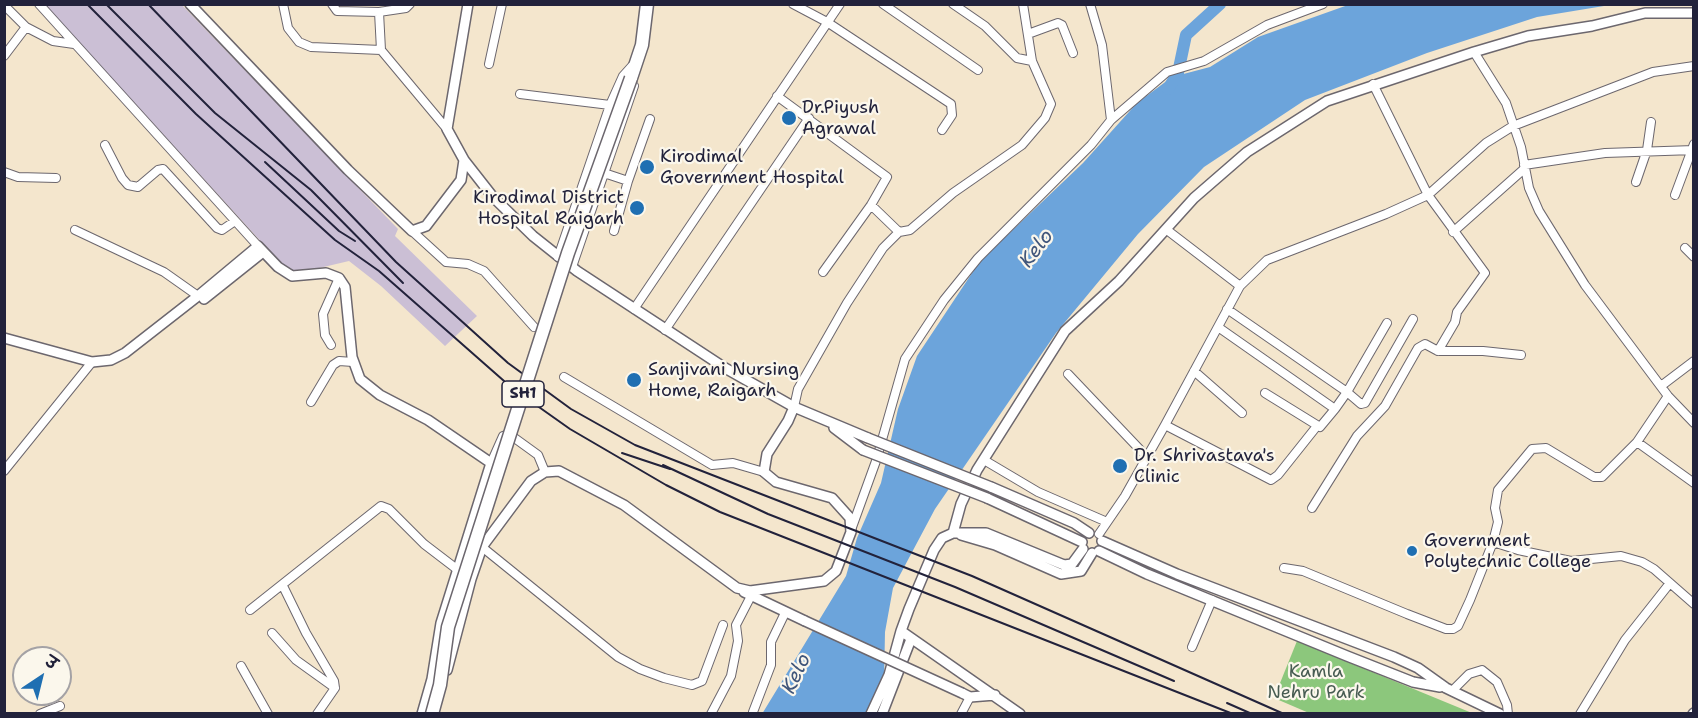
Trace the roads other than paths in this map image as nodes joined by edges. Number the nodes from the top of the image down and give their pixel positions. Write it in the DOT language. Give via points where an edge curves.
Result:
graph roads {
  1 [pos="4,4"];
  2 [pos="39,4"];
  3 [pos="283,4"];
  4 [pos="332,4"];
  5 [pos="410,4"];
  6 [pos="468,4"];
  7 [pos="502,4"];
  8 [pos="647,4"];
  9 [pos="793,4"];
  10 [pos="840,4"];
  11 [pos="883,4"];
  12 [pos="953,4"];
  13 [pos="1023,4"];
  14 [pos="1090,4"];
  15 [pos="1323,4"];
  16 [pos="192,5"];
  17 [pos="379,12"];
  18 [pos="1694,13"];
  19 [pos="827,22"];
  20 [pos="26,27"];
  21 [pos="1028,34"];
  22 [pos="74,44"];
  23 [pos="381,50"];
  24 [pos="1474,52"];
  25 [pos="1073,53"];
  26 [pos="4,56"];
  27 [pos="637,61"];
  28 [pos="1032,61"];
  29 [pos="489,64"];
  30 [pos="1694,66"];
  31 [pos="978,70"];
  32 [pos="1373,84"];
  33 [pos="520,94"];
  34 [pos="777,96"];
  35 [pos="610,105"];
  36 [pos="809,118"];
  37 [pos="650,119"];
  38 [pos="1111,120"];
  39 [pos="1651,122"];
  40 [pos="1513,126"];
  41 [pos="447,129"];
  42 [pos="942,130"];
  43 [pos="105,145"];
  44 [pos="1693,148"];
  45 [pos="1647,150"];
  46 [pos="464,160"];
  47 [pos="1524,167"];
  48 [pos="4,172"];
  49 [pos="604,173"];
  50 [pos="56,178"];
  51 [pos="628,181"];
  52 [pos="1636,182"];
  53 [pos="1428,195"];
  54 [pos="1675,195"];
  55 [pos="872,205"];
  56 [pos="235,220"];
  57 [pos="75,230"];
  58 [pos="1167,230"];
  59 [pos="412,231"];
  60 [pos="614,231"];
  61 [pos="899,232"];
  62 [pos="1454,232"];
  63 [pos="1686,248"];
  64 [pos="261,249"];
  65 [pos="558,257"];
  66 [pos="1694,257"];
  67 [pos="573,267"];
  68 [pos="823,272"];
  69 [pos="339,278"];
  70 [pos="1240,286"];
  71 [pos="198,296"];
  72 [pos="634,309"];
  73 [pos="1227,309"];
  74 [pos="1413,320"];
  75 [pos="1386,323"];
  76 [pos="534,327"];
  77 [pos="1218,327"];
  78 [pos="665,330"];
  79 [pos="4,338"];
  80 [pos="4,343"];
  81 [pos="331,345"];
  82 [pos="1438,351"];
  83 [pos="1521,355"];
  84 [pos="1694,361"];
  85 [pos="353,362"];
  86 [pos="90,364"];
  87 [pos="1194,371"];
  88 [pos="1068,374"];
  89 [pos="564,377"];
  90 [pos="1660,386"];
  91 [pos="1347,392"];
  92 [pos="1265,393"];
  93 [pos="1668,396"];
  94 [pos="311,402"];
  95 [pos="794,407"];
  96 [pos="1335,409"];
  97 [pos="1242,412"];
  98 [pos="825,422"];
  99 [pos="1694,423"];
  100 [pos="1165,425"];
  101 [pos="1317,426"];
  102 [pos="1637,442"];
  103 [pos="1146,456"];
  104 [pos="984,460"];
  105 [pos="490,463"];
  106 [pos="4,471"];
  107 [pos="545,472"];
  108 [pos="764,472"];
  109 [pos="1694,483"];
  110 [pos="1312,508"];
  111 [pos="1107,522"];
  112 [pos="851,532"];
  113 [pos="953,533"];
  114 [pos="1097,536"];
  115 [pos="1493,542"];
  116 [pos="482,547"];
  117 [pos="1089,549"];
  118 [pos="1284,568"];
  119 [pos="458,570"];
  120 [pos="1670,583"];
  121 [pos="284,586"];
  122 [pos="737,588"];
  123 [pos="751,596"];
  124 [pos="1212,600"];
  125 [pos="1694,604"];
  126 [pos="250,610"];
  127 [pos="785,613"];
  128 [pos="723,625"];
  129 [pos="901,631"];
  130 [pos="272,633"];
  131 [pos="911,639"];
  132 [pos="1192,647"];
  133 [pos="241,666"];
  134 [pos="335,688"];
  135 [pos="1449,690"];
  136 [pos="966,695"];
  137 [pos="994,695"];
  138 [pos="60,706"];
  139 [pos="753,712"];
  140 [pos="438,713"];
  141 [pos="40,714"];
  142 [pos="268,714"];
  143 [pos="317,714"];
  144 [pos="422,714"];
  145 [pos="432,714"];
  146 [pos="711,714"];
  147 [pos="871,714"];
  148 [pos="882,714"];
  149 [pos="961,714"];
  150 [pos="1020,714"];
  151 [pos="1500,714"];
  152 [pos="1508,714"];
  153 [pos="1580,714"];
  1 -- 20 [label="street"];
  2 -- 22 [label="street"];
  3 -- 23 [label="street" via="288,28 299,42 311,47"];
  4 -- 17 [label="street" via="338,11"];
  5 -- 17 [label="street"];
  6 -- 41 [label="street"];
  7 -- 29 [label="street"];
  8 -- 27 [label="main road, SH1"];
  9 -- 19 [label="street"];
  10 -- 19 [label="street"];
  11 -- 31 [label="street"];
  12 -- 28 [label="street" via="985,26 1017,58"];
  13 -- 21 [label="street"];
  14 -- 38 [label="street" via="1102,45"];
  15 -- 38 [label="street" via="1267,25 1204,61 1167,72"];
  16 -- 59 [label="street" via="348,170"];
  17 -- 23 [label="street"];
  18 -- 24 [label="street" via="1645,13 1527,36"];
  19 -- 34 [label="street"];
  19 -- 42 [label="street" via="951,104 952,115"];
  20 -- 22 [label="street" via="53,41"];
  20 -- 26 [label="street"];
  21 -- 25 [label="street" via="1058,23"];
  21 -- 28 [label="street"];
  22 -- 56 [label="street"];
  23 -- 41 [label="street"];
  24 -- 32 [label="street"];
  24 -- 40 [label="street" via="1506,104"];
  27 -- 35 [label="street" via="623,76"];
  27 -- 49 [label="street" via="639,71"];
  27 -- 145 [label="main road, SH1, bridge" via="566,260 448,627"];
  28 -- 61 [label="street" via="1051,104 1035,133 910,230"];
  30 -- 40 [label="street" via="1653,72"];
  32 -- 53 [label="street"];
  32 -- 58 [label="street" via="1326,101 1247,152 1194,198"];
  33 -- 35 [label="street"];
  34 -- 36 [label="street"];
  34 -- 72 [label="street"];
  35 -- 65 [label="street"];
  36 -- 55 [label="street" via="886,174"];
  36 -- 78 [label="street"];
  37 -- 51 [label="street"];
  38 -- 112 [label="street" via="978,258 905,359"];
  39 -- 45 [label="street"];
  40 -- 47 [label="street"];
  40 -- 53 [label="street" via="1486,143"];
  41 -- 46 [label="street"];
  43 -- 56 [label="street" via="128,185 138,187 163,169 217,228 222,230"];
  44 -- 45 [label="street"];
  44 -- 54 [label="street"];
  45 -- 47 [label="street"];
  45 -- 52 [label="street"];
  46 -- 59 [label="street" via="461,180 440,211 426,226"];
  46 -- 65 [label="street" via="493,196"];
  47 -- 62 [label="street"];
  47 -- 90 [label="street" via="1539,211 1563,250"];
  48 -- 50 [label="street" via="18,177"];
  49 -- 51 [label="street"];
  49 -- 67 [label="street"];
  51 -- 60 [label="street"];
  53 -- 62 [label="street"];
  53 -- 70 [label="street" via="1280,253"];
  55 -- 61 [label="street"];
  55 -- 68 [label="street"];
  56 -- 64 [label="street"];
  57 -- 71 [label="street" via="164,272"];
  58 -- 70 [label="street"];
  58 -- 104 [label="street" via="1065,331"];
  59 -- 76 [label="street" via="446,262 468,264 484,271"];
  61 -- 95 [label="street" via="883,248 848,303 798,389"];
  62 -- 82 [label="street" via="1485,273 1456,312 1455,322"];
  63 -- 66 [label="street"];
  64 -- 69 [label="street" via="292,276 326,273"];
  64 -- 71 [label="street"];
  64 -- 86 [label="street" via="120,361 111,366"];
  65 -- 67 [label="street"];
  67 -- 72 [label="street"];
  69 -- 81 [label="street" via="323,314 325,335"];
  69 -- 85 [label="street" via="345,287"];
  70 -- 73 [label="street"];
  71 -- 86 [label="street" via="125,353"];
  72 -- 78 [label="street"];
  73 -- 77 [label="street"];
  73 -- 91 [label="street"];
  74 -- 91 [label="street" via="1365,403"];
  75 -- 91 [label="street"];
  77 -- 87 [label="street"];
  77 -- 96 [label="street"];
  78 -- 95 [label="street"];
  79 -- 86 [label="street"];
  80 -- 86 [label="street"];
  82 -- 83 [label="street"];
  82 -- 110 [label="street" via="1425,344 1418,348 1385,406 1357,436"];
  84 -- 90 [label="street"];
  85 -- 94 [label="street" via="336,362"];
  85 -- 105 [label="street" via="367,386 428,420"];
  86 -- 106 [label="street"];
  87 -- 97 [label="street"];
  87 -- 100 [label="street"];
  88 -- 103 [label="street"];
  89 -- 108 [label="street" via="712,465 733,463"];
  90 -- 93 [label="street"];
  91 -- 96 [label="street"];
  92 -- 101 [label="street"];
  93 -- 99 [label="street"];
  93 -- 102 [label="street"];
  95 -- 98 [label="street"];
  95 -- 108 [label="street" via="767,454"];
  96 -- 101 [label="street" via="1323,426"];
  98 -- 114 [label="street, bridge" via="991,487"];
  98 -- 117 [label="street, bridge" via="864,450 987,498"];
  100 -- 101 [label="street" via="1271,480"];
  100 -- 103 [label="street"];
  102 -- 109 [label="street"];
  102 -- 115 [label="street" via="1602,477 1594,477 1546,448 1532,449 1498,490 1498,522"];
  103 -- 111 [label="street"];
  104 -- 111 [label="street" via="1038,492"];
  104 -- 113 [label="street" via="961,504"];
  105 -- 107 [label="street" via="503,436 509,434 538,455"];
  105 -- 119 [label="street"];
  107 -- 116 [label="street" via="531,482"];
  107 -- 122 [label="street" via="559,471 624,505"];
  108 -- 112 [label="street" via="776,482 832,498 850,518"];
  111 -- 114 [label="street"];
  112 -- 122 [label="street" via="836,572 824,581 750,591"];
  113 -- 117 [label="street" via="995,545 1061,574 1081,571"];
  113 -- 129 [label="street" via="942,538 934,550"];
  114 -- 117 [label="street"];
  114 -- 117 [label="street"];
  114 -- 135 [label="street" via="1177,574 1394,657"];
  115 -- 118 [label="street" via="1470,600 1453,629 1303,571"];
  115 -- 120 [label="street" via="1571,561 1621,556 1654,569"];
  116 -- 128 [label="street" via="618,657 664,678 693,685 702,681"];
  116 -- 140 [label="street"];
  117 -- 124 [label="street"];
  119 -- 121 [label="street" via="381,506"];
  119 -- 144 [label="street" via="441,623"];
  120 -- 125 [label="street"];
  120 -- 153 [label="street" via="1625,640"];
  121 -- 126 [label="street"];
  121 -- 134 [label="street"];
  122 -- 123 [label="street"];
  123 -- 127 [label="street"];
  123 -- 146 [label="street" via="736,625 738,641 731,676"];
  124 -- 132 [label="street"];
  124 -- 135 [label="street" via="1413,682"];
  127 -- 136 [label="street, bridge"];
  127 -- 139 [label="street" via="771,642 771,665"];
  129 -- 131 [label="street"];
  129 -- 147 [label="street" via="889,675"];
  130 -- 134 [label="street" via="296,660"];
  131 -- 137 [label="street"];
  131 -- 148 [label="street"];
  133 -- 142 [label="street"];
  134 -- 143 [label="street"];
  135 -- 151 [label="street"];
  135 -- 152 [label="street" via="1469,674 1482,670 1497,682"];
  136 -- 137 [label="street"];
  136 -- 149 [label="street"];
  137 -- 150 [label="street"];
  138 -- 141 [label="street"];
}
